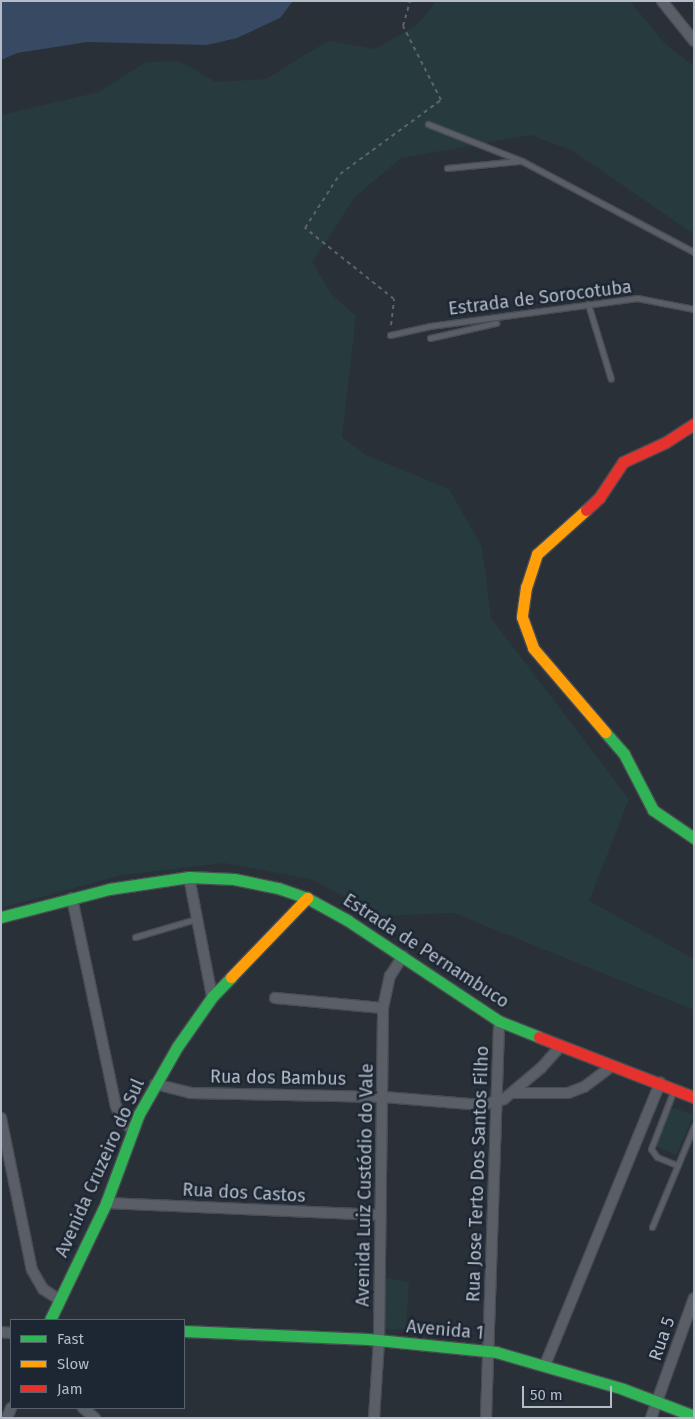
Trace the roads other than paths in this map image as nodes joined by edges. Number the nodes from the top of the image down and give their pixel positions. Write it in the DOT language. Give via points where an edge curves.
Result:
graph roads {
  1 [pos="662,1"];
  2 [pos="694,41"];
  3 [pos="428,124"];
  4 [pos="522,160"];
  5 [pos="446,168"];
  6 [pos="694,252"];
  7 [pos="588,304"];
  8 [pos="694,309"];
  9 [pos="496,323"];
  10 [pos="440,324"];
  11 [pos="390,335"];
  12 [pos="442,335"];
  13 [pos="430,338"];
  14 [pos="611,379"];
  15 [pos="694,424"];
  16 [pos="694,838"];
  17 [pos="189,877"];
  18 [pos="72,898"];
  19 [pos="307,898"];
  20 [pos="1,917"];
  21 [pos="196,919"];
  22 [pos="134,937"];
  23 [pos="403,956"];
  24 [pos="212,997"];
  25 [pos="274,998"];
  26 [pos="382,1008"];
  27 [pos="500,1021"];
  28 [pos="560,1047"];
  29 [pos="612,1066"];
  30 [pos="660,1083"];
  31 [pos="155,1084"];
  32 [pos="674,1089"];
  33 [pos="512,1093"];
  34 [pos="384,1097"];
  35 [pos="694,1097"];
  36 [pos="496,1102"];
  37 [pos="1,1118"];
  38 [pos="694,1126"];
  39 [pos="132,1130"];
  40 [pos="677,1165"];
  41 [pos="106,1203"];
  42 [pos="381,1215"];
  43 [pos="652,1227"];
  44 [pos="694,1298"];
  45 [pos="60,1300"];
  46 [pos="50,1319"];
  47 [pos="185,1331"];
  48 [pos="379,1341"];
  49 [pos="489,1352"];
  50 [pos="545,1365"];
  51 [pos="658,1401"];
  52 [pos="84,1409"];
  53 [pos="694,1416"];
  54 [pos="95,1418"];
  55 [pos="374,1418"];
  56 [pos="486,1418"];
  57 [pos="650,1418"];
  1 -- 2 [label="street"];
  3 -- 4 [label="lane"];
  4 -- 5 [label="lane"];
  4 -- 6 [label="lane"];
  7 -- 8 [label="lane, Estrada de Sorocotuba" via="637,298"];
  7 -- 10 [label="lane, Estrada de Sorocotuba"];
  7 -- 14 [label="lane"];
  9 -- 12 [label="lane"];
  10 -- 11 [label="lane, Estrada de Sorocotuba"];
  10 -- 12 [label="lane"];
  12 -- 13 [label="lane"];
  15 -- 16 [label="street" via="624,462 599,498 537,554 526,587 522,617 533,648 624,754 653,810"];
  17 -- 18 [label="street, Estrada de Pernambuco"];
  17 -- 19 [label="street, Estrada de Pernambuco" via="250,882"];
  17 -- 21 [label="street"];
  18 -- 20 [label="street, Estrada de Pernambuco"];
  18 -- 39 [label="street" via="116,1106 120,1117"];
  19 -- 23 [label="street, Estrada de Pernambuco"];
  19 -- 24 [label="street, Avenida Cruzeiro do Sul"];
  21 -- 22 [label="lane"];
  21 -- 24 [label="street"];
  23 -- 26 [label="street, Avenida Luiz Custódio do Vale" via="390,976"];
  23 -- 27 [label="street, Estrada de Pernambuco" via="459,997"];
  24 -- 31 [label="street, Avenida Cruzeiro do Sul"];
  25 -- 26 [label="street"];
  26 -- 34 [label="street, Avenida Luiz Custódio do Vale"];
  27 -- 28 [label="street, Estrada de Pernambuco"];
  27 -- 36 [label="street, Rua Jose Terto Dos Santos Filho"];
  28 -- 29 [label="street, Estrada de Pernambuco"];
  28 -- 33 [label="street, Rua dos Bambus"];
  29 -- 30 [label="street, Estrada de Pernambuco"];
  29 -- 33 [label="street" via="584,1087 568,1093"];
  30 -- 32 [label="street, Estrada de Pernambuco"];
  30 -- 50 [label="street"];
  31 -- 34 [label="street, Rua dos Bambus" via="190,1093"];
  31 -- 39 [label="street, Avenida Cruzeiro do Sul"];
  32 -- 35 [label="street, Estrada de Pernambuco"];
  32 -- 40 [label="lane" via="651,1149 657,1157"];
  33 -- 36 [label="street, Rua dos Bambus"];
  34 -- 36 [label="street, Rua dos Bambus" via="482,1105"];
  34 -- 42 [label="street, Avenida Luiz Custódio do Vale"];
  36 -- 49 [label="street, Rua Jose Terto Dos Santos Filho"];
  37 -- 45 [label="street" via="32,1270 43,1289"];
  38 -- 40 [label="lane"];
  39 -- 41 [label="street, Avenida Cruzeiro do Sul"];
  40 -- 43 [label="lane"];
  41 -- 42 [label="street, Rua dos Castos"];
  41 -- 45 [label="street, Avenida Cruzeiro do Sul"];
  42 -- 48 [label="street, Avenida Luiz Custódio do Vale"];
  44 -- 51 [label="street, Rua 5"];
  45 -- 46 [label="street, Avenida Cruzeiro do Sul"];
  47 -- 48 [label="street, Avenida 1"];
  48 -- 49 [label="street, Avenida 1"];
  48 -- 55 [label="street, Avenida Luiz Custódio do Vale"];
  49 -- 50 [label="street, Avenida 1"];
  49 -- 56 [label="street, Rua Jose Terto Dos Santos Filho"];
  50 -- 51 [label="street, Avenida 1"];
  51 -- 53 [label="street, Avenida 1"];
  51 -- 57 [label="street, Rua 5"];
  52 -- 54 [label="street"];
}
